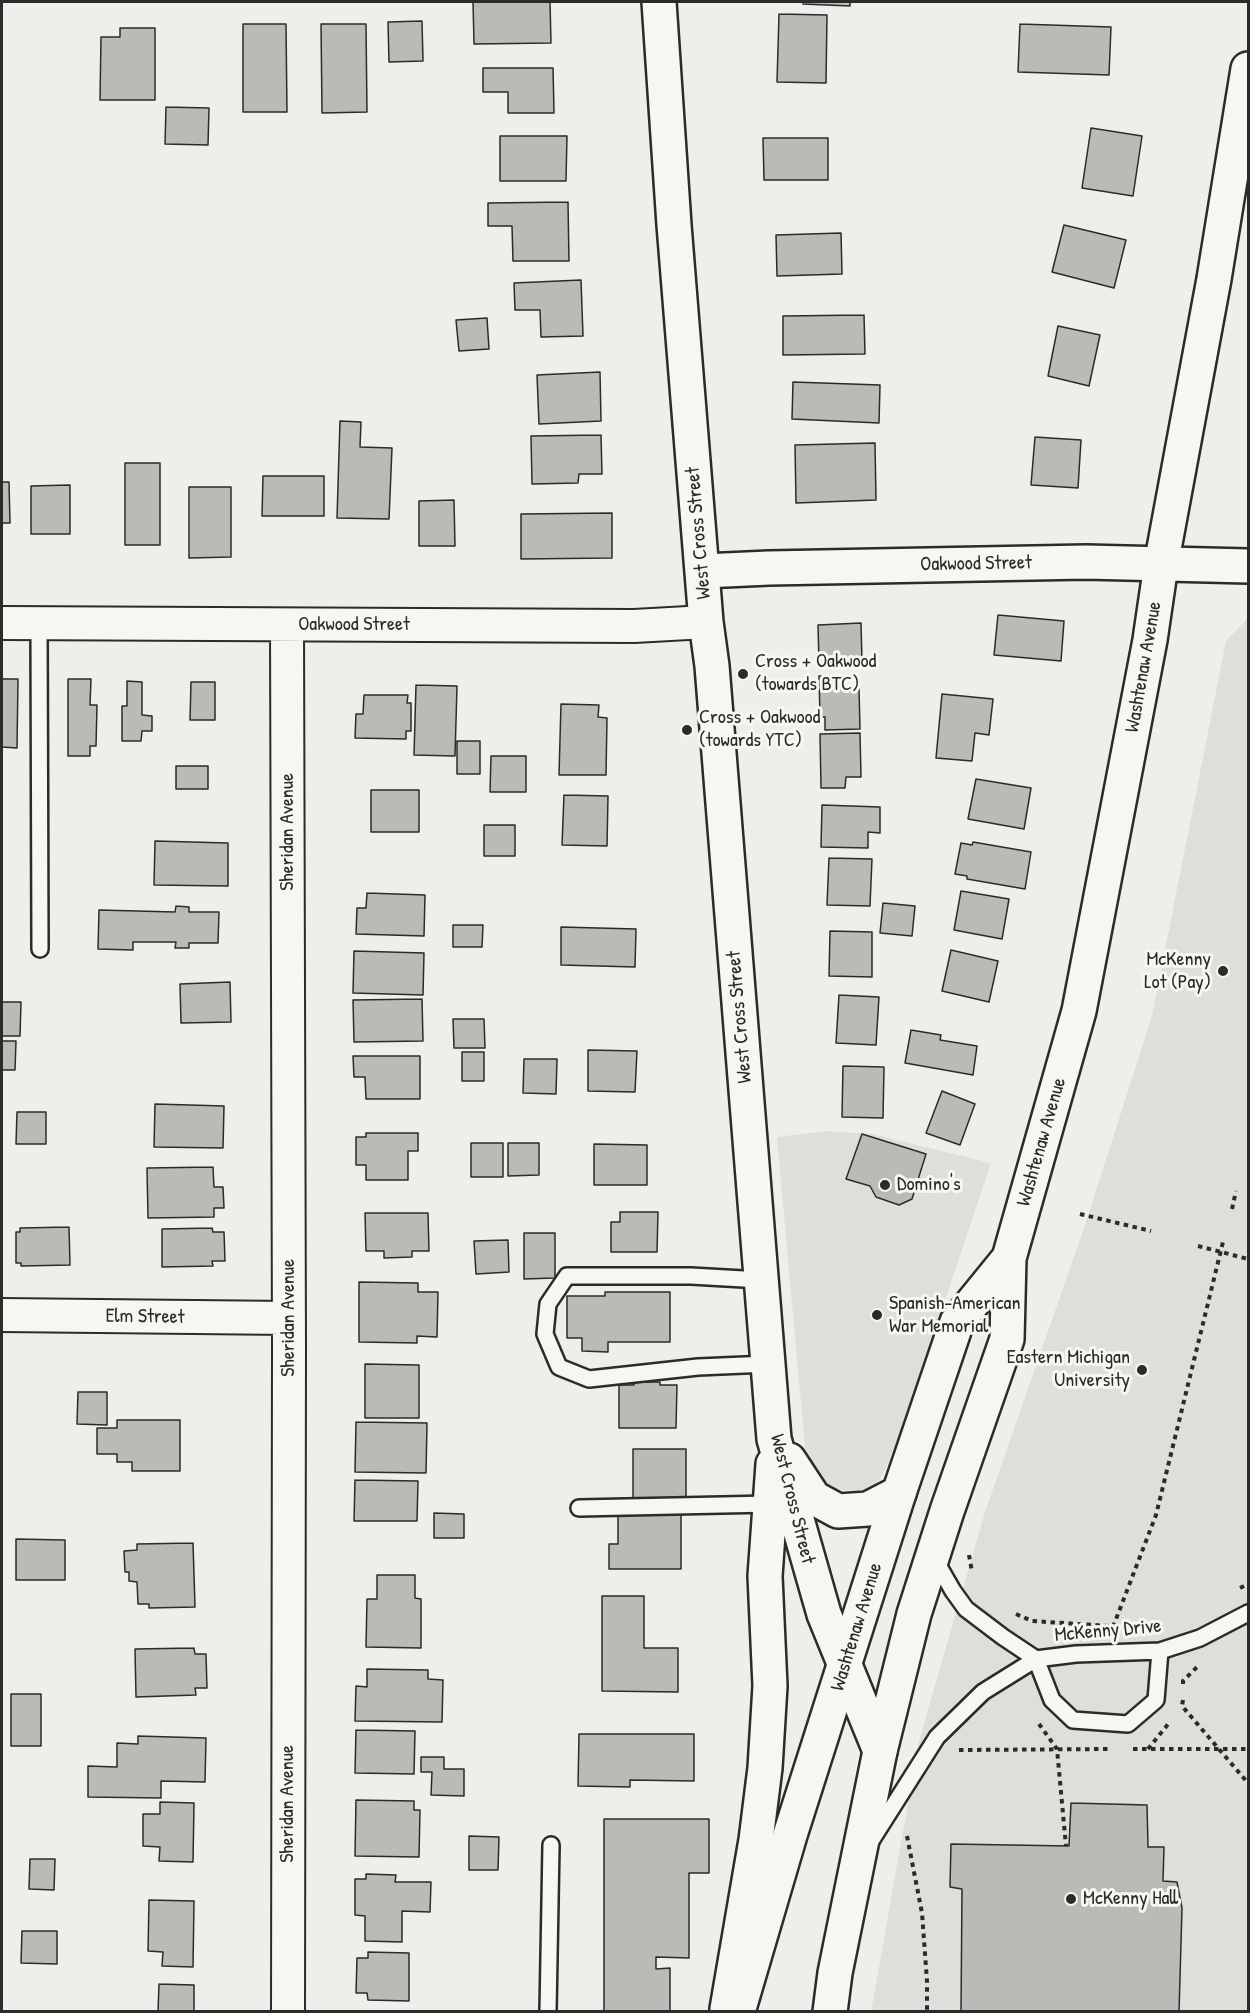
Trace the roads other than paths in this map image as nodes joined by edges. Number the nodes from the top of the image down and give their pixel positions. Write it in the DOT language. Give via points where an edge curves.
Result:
graph roads {
  1 [pos="659,2"];
  2 [pos="1248,69"];
  3 [pos="1161,565"];
  4 [pos="1248,566"];
  5 [pos="703,571"];
  6 [pos="706,622"];
  7 [pos="2,623"];
  8 [pos="39,623"];
  9 [pos="287,625"];
  10 [pos="40,949"];
  11 [pos="1009,1258"];
  12 [pos="760,1280"];
  13 [pos="2,1316"];
  14 [pos="289,1318"];
  15 [pos="768,1364"];
  16 [pos="774,1439"];
  17 [pos="899,1493"];
  18 [pos="770,1504"];
  19 [pos="579,1508"];
  20 [pos="933,1557"];
  21 [pos="1248,1613"];
  22 [pos="1160,1651"];
  23 [pos="1036,1659"];
  24 [pos="844,1669"];
  25 [pos="880,1751"];
  26 [pos="551,1845"];
  27 [pos="856,1864"];
  28 [pos="288,2012"];
  29 [pos="548,2012"];
  30 [pos="727,2012"];
  31 [pos="738,2012"];
  32 [pos="830,2012"];
  1 -- 5 [label="main road, West Cross Street"];
  2 -- 3 [label="main road, Washtenaw Avenue"];
  3 -- 4 [label="main road, Oakwood Street"];
  3 -- 5 [label="main road, Oakwood Street" via="1086,562"];
  3 -- 11 [label="main road, Washtenaw Avenue" via="1079,1011"];
  5 -- 6 [label="main road, West Cross Street"];
  6 -- 9 [label="street, Oakwood Street" via="634,626"];
  6 -- 12 [label="main road, West Cross Street"];
  7 -- 8 [label="street, Oakwood Street"];
  8 -- 9 [label="street, Oakwood Street"];
  8 -- 10 [label="lane"];
  9 -- 14 [label="street, Sheridan Avenue"];
  11 -- 17 [label="main road, Washtenaw Avenue" via="957,1322"];
  11 -- 20 [label="main road, Washtenaw Avenue" via="1007,1338"];
  12 -- 15 [label="main road, West Cross Street"];
  12 -- 15 [label="lane" via="567,1276 549,1304 545,1334 559,1367 589,1379"];
  13 -- 14 [label="street, Elm Street"];
  14 -- 28 [label="street, Sheridan Avenue"];
  15 -- 16 [label="main road, West Cross Street"];
  16 -- 17 [label="main road" via="814,1498 838,1511 868,1509"];
  16 -- 18 [label="main road"];
  16 -- 24 [label="main road, West Cross Street" via="806,1557"];
  17 -- 24 [label="main road, Washtenaw Avenue"];
  18 -- 19 [label="lane"];
  18 -- 30 [label="main road" via="765,1576 770,1686 765,1768"];
  20 -- 23 [label="lane" via="966,1609"];
  20 -- 25 [label="main road, Washtenaw Avenue" via="914,1614"];
  21 -- 22 [label="lane, McKenny Drive" via="1200,1638"];
  22 -- 23 [label="lane, McKenny Drive"];
  22 -- 23 [label="lane" via="1156,1700 1128,1724 1073,1720 1052,1700"];
  23 -- 27 [label="lane" via="983,1692 937,1737"];
  24 -- 25 [label="main road, West Cross Street"];
  24 -- 31 [label="main road, Washtenaw Avenue"];
  25 -- 27 [label="main road"];
  26 -- 29 [label="lane"];
  27 -- 32 [label="main road"];
}
